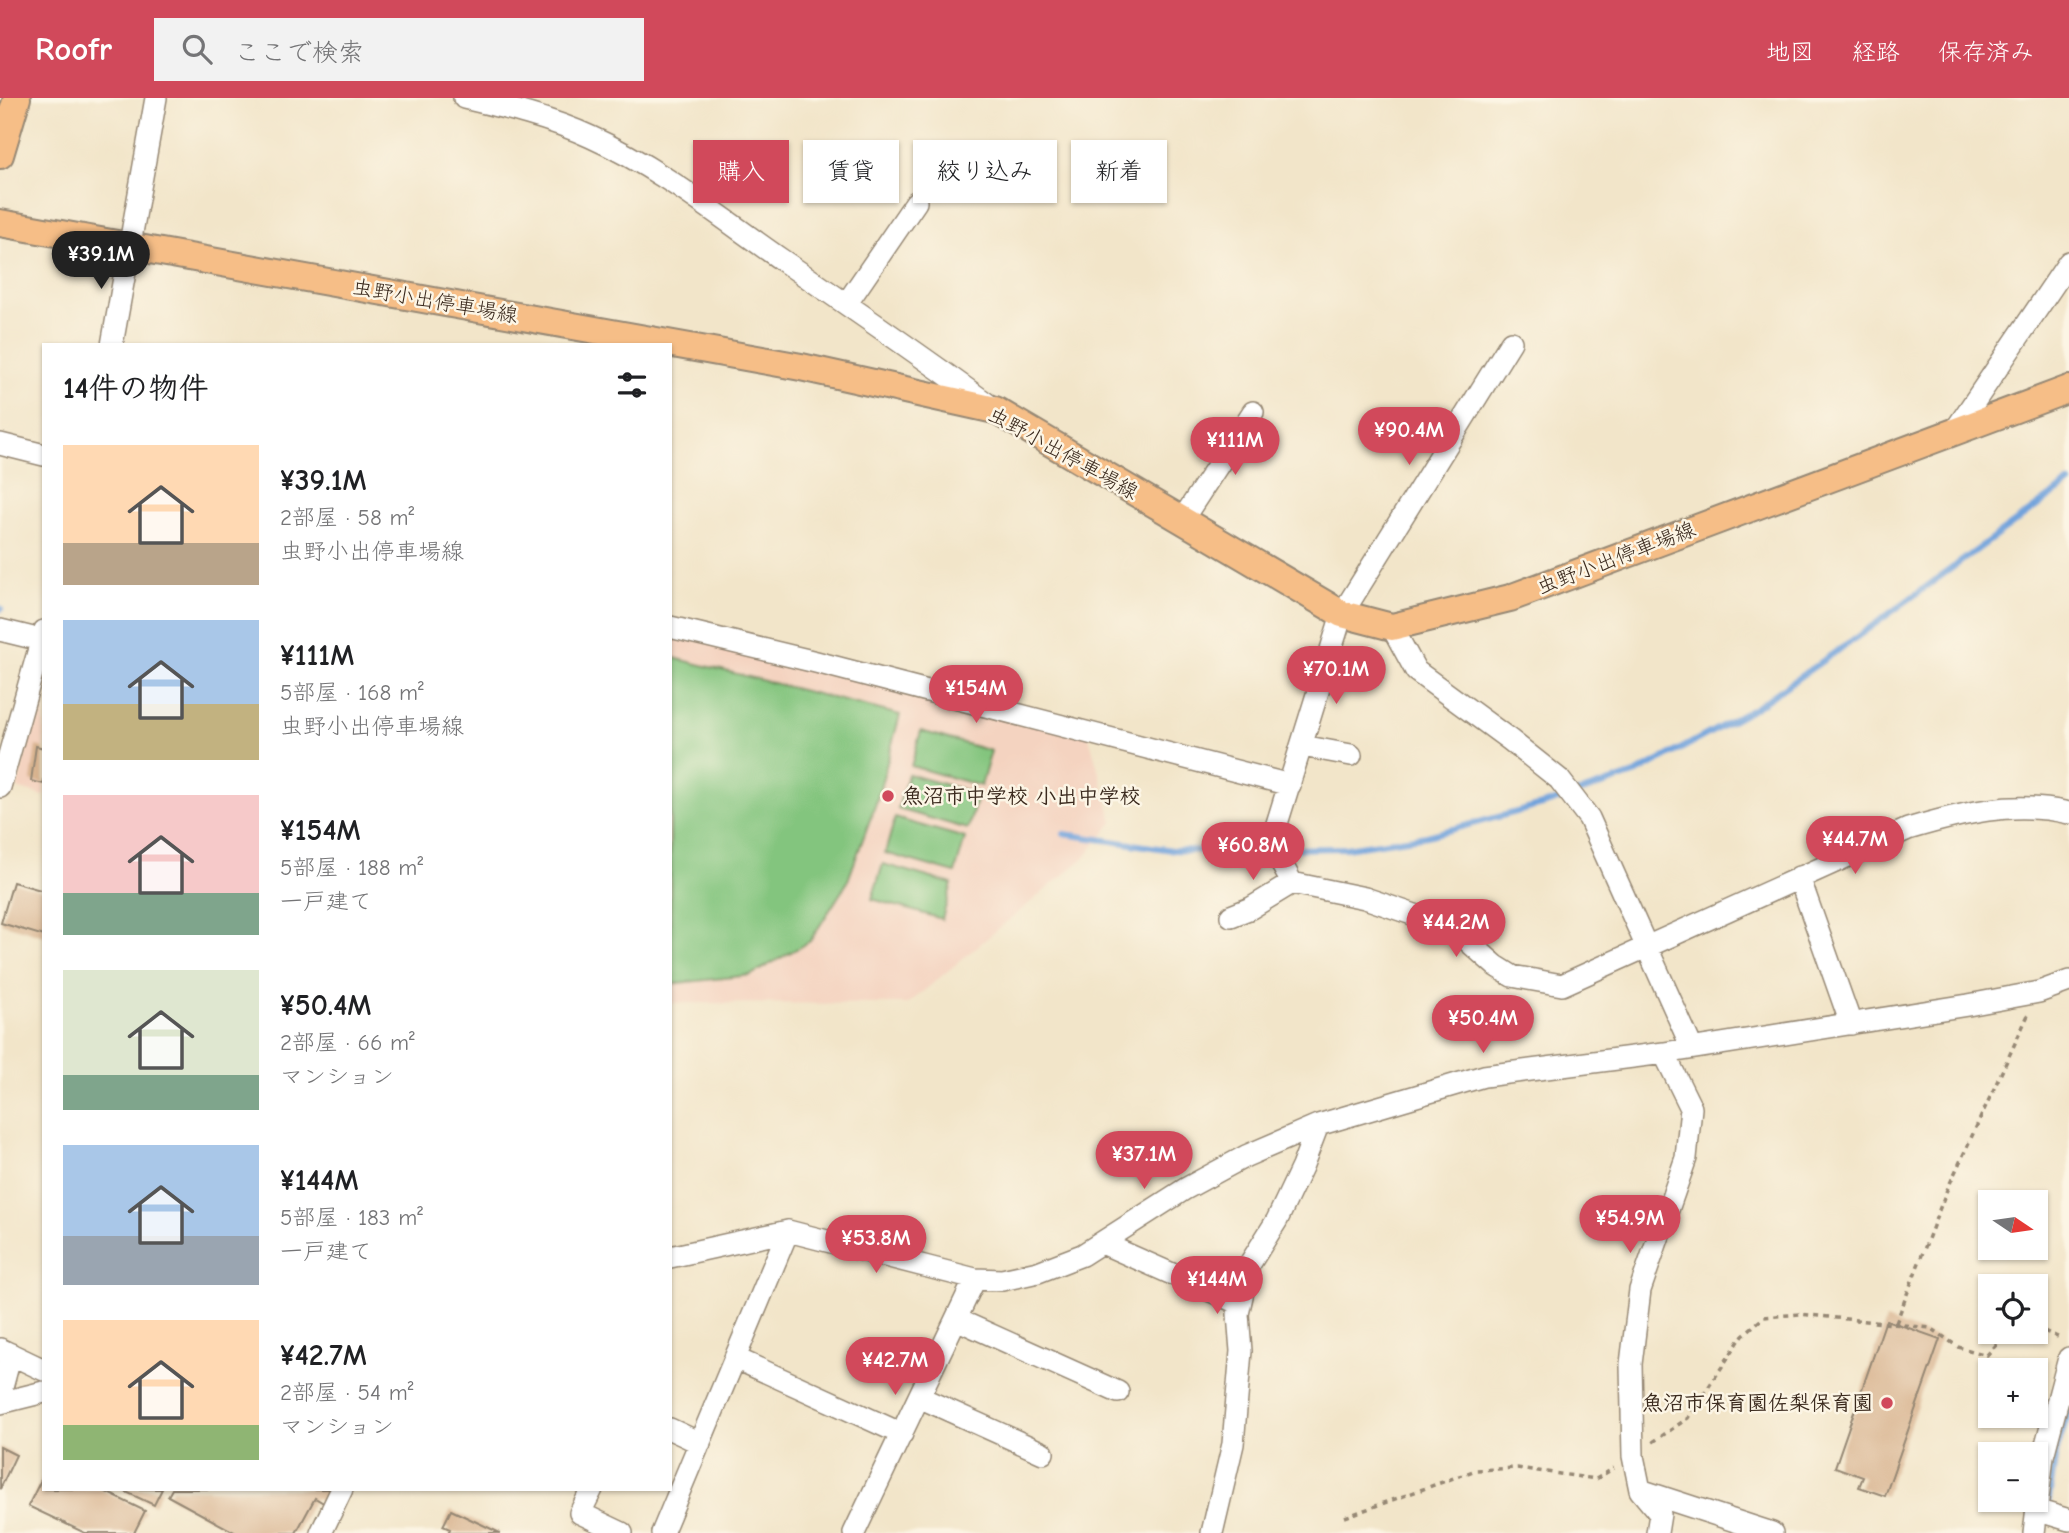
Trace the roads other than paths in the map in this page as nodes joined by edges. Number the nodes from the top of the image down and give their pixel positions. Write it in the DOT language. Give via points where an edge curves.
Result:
graph roads {
  1 [pos="14,98"];
  2 [pos="156,98"];
  3 [pos="464,98"];
  4 [pos="0,101"];
  5 [pos="0,155"];
  6 [pos="915,203"];
  7 [pos="0,223"];
  8 [pos="131,246"];
  9 [pos="2069,262"];
  10 [pos="847,303"];
  11 [pos="1511,342"];
  12 [pos="112,343"];
  13 [pos="664,343"];
  14 [pos="672,345"];
  15 [pos="2069,389"];
  16 [pos="995,410"];
  17 [pos="1253,412"];
  18 [pos="1954,432"];
  19 [pos="0,444"];
  20 [pos="42,454"];
  21 [pos="1182,520"];
  22 [pos="1342,614"];
  23 [pos="672,627"];
  24 [pos="1392,627"];
  25 [pos="0,630"];
  26 [pos="42,635"];
  27 [pos="42,639"];
  28 [pos="1302,746"];
  29 [pos="1351,755"];
  30 [pos="1290,785"];
  31 [pos="0,787"];
  32 [pos="2069,813"];
  33 [pos="1800,877"];
  34 [pos="1292,883"];
  35 [pos="1231,916"];
  36 [pos="1647,945"];
  37 [pos="2068,979"];
  38 [pos="1851,1024"];
  39 [pos="1692,1048"];
  40 [pos="1664,1053"];
  41 [pos="1318,1125"];
  42 [pos="788,1231"];
  43 [pos="1102,1243"];
  44 [pos="672,1257"];
  45 [pos="975,1279"];
  46 [pos="1240,1304"];
  47 [pos="956,1319"];
  48 [pos="5,1352"];
  49 [pos="735,1358"];
  50 [pos="2069,1359"];
  51 [pos="42,1369"];
  52 [pos="42,1392"];
  53 [pos="1118,1392"];
  54 [pos="0,1395"];
  55 [pos="919,1396"];
  56 [pos="0,1403"];
  57 [pos="672,1430"];
  58 [pos="901,1434"];
  59 [pos="2047,1442"];
  60 [pos="700,1443"];
  61 [pos="1044,1453"];
  62 [pos="1640,1490"];
  63 [pos="341,1491"];
  64 [pos="591,1491"];
  65 [pos="2036,1512"];
  66 [pos="2043,1512"];
  67 [pos="2069,1520"];
  68 [pos="321,1533"];
  69 [pos="622,1533"];
  70 [pos="662,1533"];
  71 [pos="855,1533"];
  72 [pos="1212,1533"];
  73 [pos="1657,1533"];
  74 [pos="1772,1533"];
  75 [pos="2034,1533"];
  1 -- 4 [label="street"];
  1 -- 5 [label="main road"];
  2 -- 8 [label="street"];
  3 -- 10 [label="street" via="527,113 624,154"];
  6 -- 10 [label="street"];
  7 -- 8 [label="main road, 虫野小出停車場線"];
  8 -- 12 [label="street"];
  8 -- 13 [label="main road, 虫野小出停車場線"];
  9 -- 18 [label="street"];
  10 -- 16 [label="street"];
  11 -- 22 [label="street"];
  14 -- 16 [label="main road, 虫野小出停車場線"];
  15 -- 18 [label="main road, 虫野小出停車場線"];
  16 -- 21 [label="main road, 虫野小出停車場線"];
  17 -- 21 [label="street"];
  18 -- 24 [label="main road, 虫野小出停車場線" via="1510,598"];
  19 -- 20 [label="street"];
  21 -- 22 [label="main road, 虫野小出停車場線"];
  22 -- 24 [label="main road, 虫野小出停車場線"];
  22 -- 28 [label="street"];
  23 -- 30 [label="street"];
  24 -- 36 [label="street" via="1416,671 1563,785 1589,818"];
  25 -- 26 [label="street"];
  27 -- 31 [label="street"];
  28 -- 29 [label="street"];
  28 -- 30 [label="street"];
  30 -- 34 [label="street" via="1275,830 1277,855"];
  32 -- 33 [label="street" via="2043,807 2003,807 1947,817 1908,829"];
  33 -- 36 [label="street"];
  33 -- 38 [label="street"];
  34 -- 35 [label="street"];
  34 -- 36 [label="street" via="1365,898 1453,928 1512,976 1562,985"];
  36 -- 39 [label="street"];
  37 -- 38 [label="street" via="2039,992"];
  38 -- 39 [label="street"];
  39 -- 40 [label="street"];
  40 -- 41 [label="street" via="1483,1076"];
  40 -- 62 [label="street" via="1691,1108 1686,1158 1640,1290 1631,1364 1633,1456"];
  41 -- 43 [label="street" via="1185,1189"];
  41 -- 46 [label="street" via="1277,1220 1249,1265"];
  42 -- 44 [label="street"];
  42 -- 45 [label="street"];
  42 -- 49 [label="street"];
  43 -- 45 [label="street" via="1038,1272 1002,1280"];
  43 -- 46 [label="street"];
  45 -- 47 [label="street"];
  46 -- 72 [label="street" via="1233,1444"];
  47 -- 53 [label="street"];
  47 -- 55 [label="street"];
  48 -- 51 [label="street"];
  48 -- 54 [label="street"];
  49 -- 58 [label="street"];
  49 -- 60 [label="street"];
  50 -- 59 [label="street"];
  52 -- 56 [label="street"];
  55 -- 58 [label="street"];
  55 -- 61 [label="street"];
  57 -- 60 [label="street"];
  58 -- 71 [label="street"];
  60 -- 70 [label="street"];
  62 -- 73 [label="street" via="1660,1514"];
  62 -- 74 [label="street"];
  63 -- 68 [label="street"];
  64 -- 69 [label="street" via="580,1513"];
  65 -- 75 [label="street"];
  66 -- 67 [label="street"];
}
